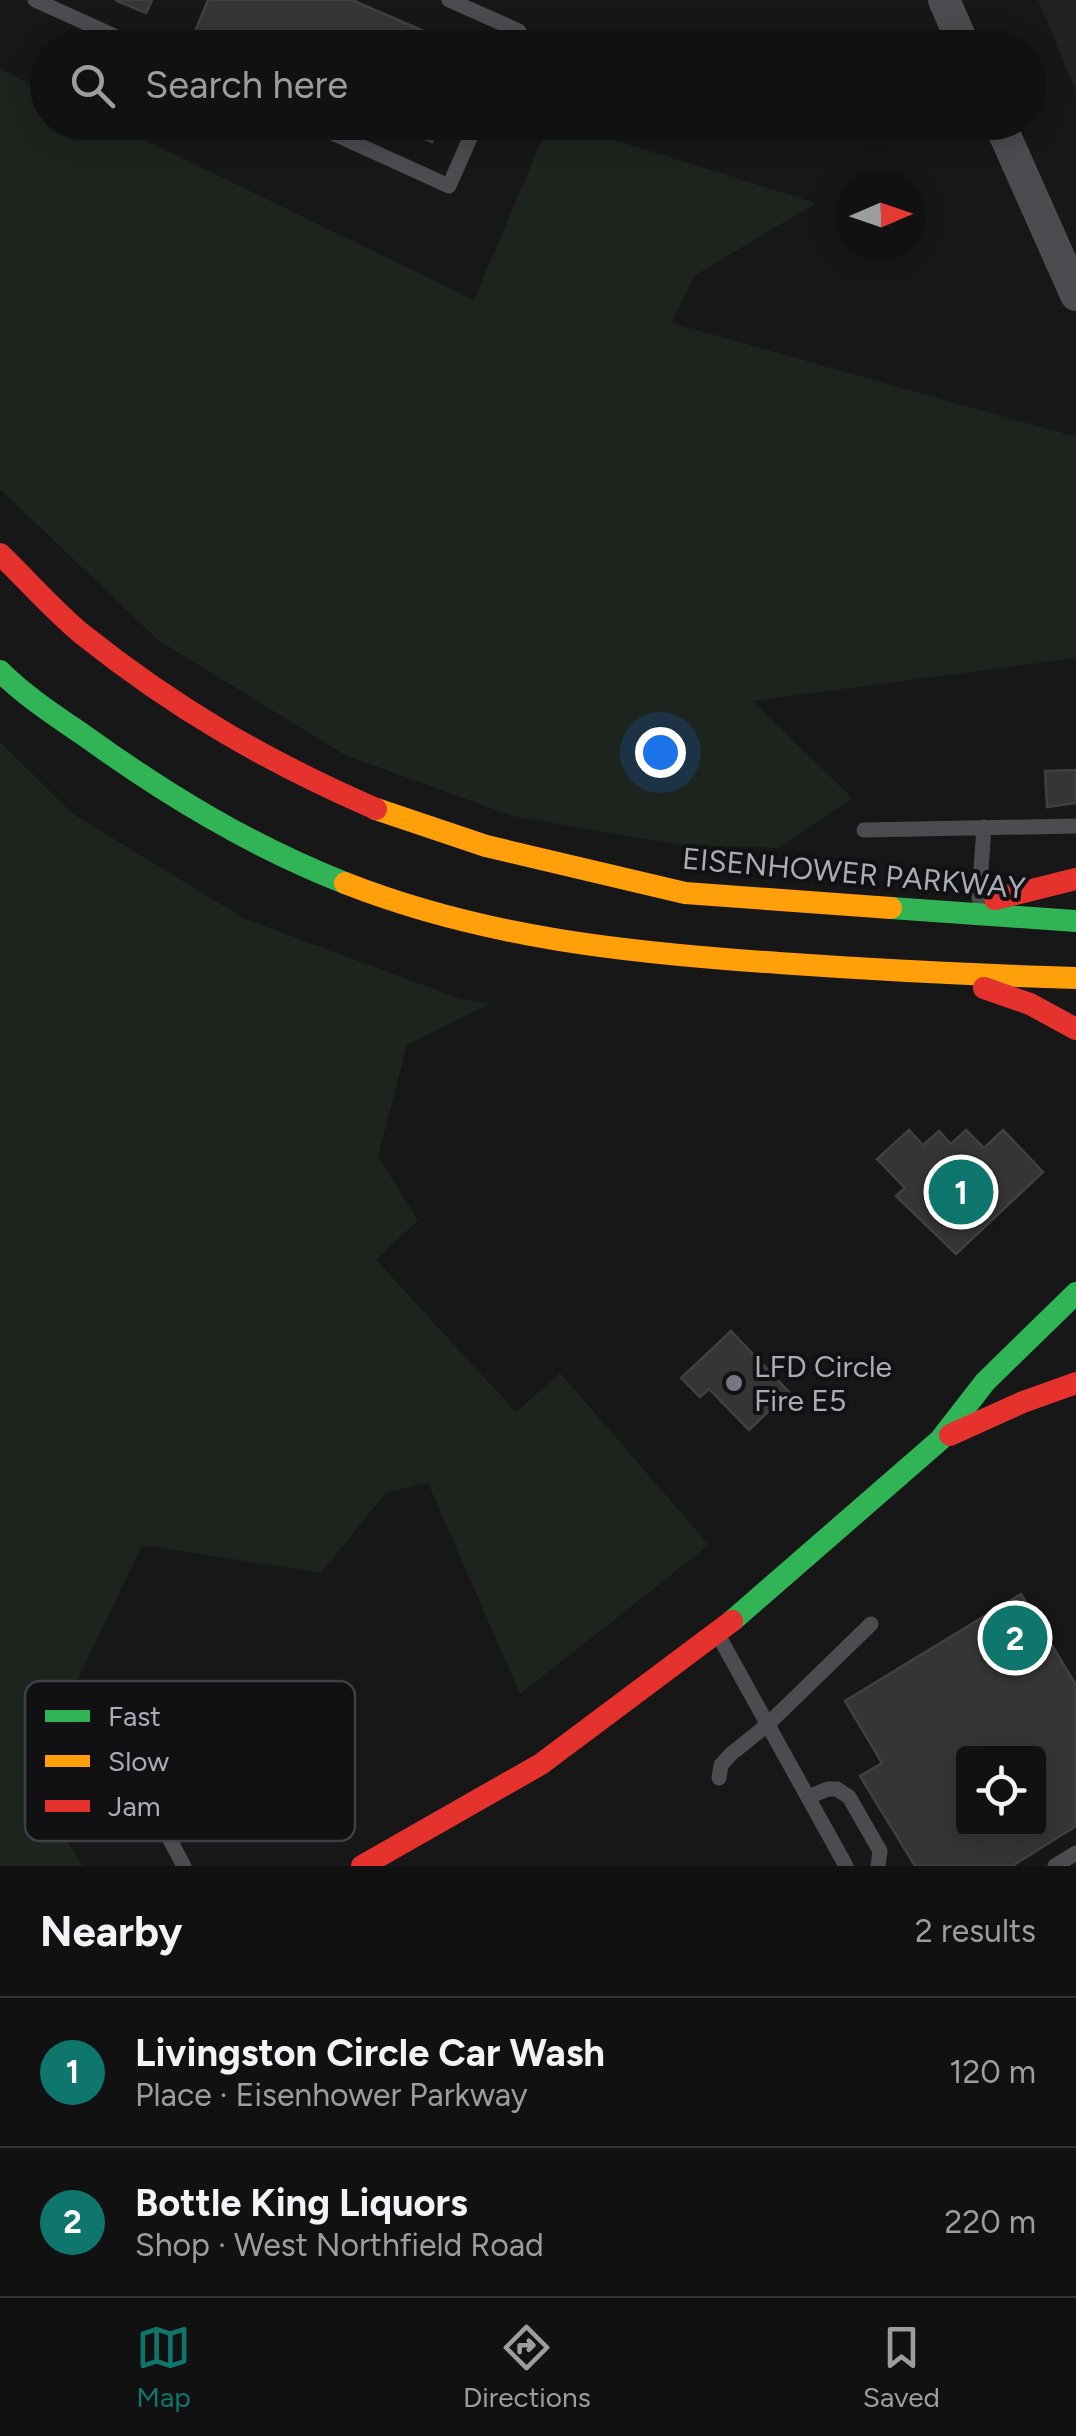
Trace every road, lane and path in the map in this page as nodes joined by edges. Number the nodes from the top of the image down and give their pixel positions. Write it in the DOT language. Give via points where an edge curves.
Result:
graph roads {
  1 [pos="35,0"];
  2 [pos="449,0"];
  3 [pos="944,0"];
  4 [pos="101,30"];
  5 [pos="516,30"];
  6 [pos="957,30"];
  7 [pos="348,140"];
  8 [pos="469,140"];
  9 [pos="1007,140"];
  10 [pos="1076,296"];
  11 [pos="0,554"];
  12 [pos="0,671"];
  13 [pos="1076,826"];
  14 [pos="984,827"];
  15 [pos="864,830"];
  16 [pos="1076,879"];
  17 [pos="978,903"];
  18 [pos="936,912"];
  19 [pos="1076,921"];
  20 [pos="939,974"];
  21 [pos="1076,978"];
  22 [pos="1076,1029"];
  23 [pos="1076,1293"];
  24 [pos="1076,1383"];
  25 [pos="1023,1402"];
  26 [pos="1058,1410"];
  27 [pos="940,1440"];
  28 [pos="871,1624"];
  29 [pos="717,1634"];
  30 [pos="767,1724"];
  31 [pos="719,1778"];
  32 [pos="808,1798"];
  33 [pos="170,1841"];
  34 [pos="1076,1853"];
  35 [pos="184,1866"];
  36 [pos="362,1866"];
  37 [pos="846,1866"];
  38 [pos="878,1866"];
  39 [pos="1055,1866"];
  1 -- 4 [label="lane"];
  2 -- 5 [label="lane"];
  3 -- 6 [label="street"];
  7 -- 8 [label="lane" via="449,186"];
  9 -- 10 [label="street"];
  11 -- 18 [label="main road, EISENHOWER PARKWAY" via="80,632 204,724 388,814 486,846 685,892"];
  12 -- 20 [label="main road" via="151,785 251,841 459,919 553,941"];
  13 -- 14 [label="lane"];
  14 -- 15 [label="lane"];
  14 -- 17 [label="lane"];
  16 -- 17 [label="main road"];
  17 -- 18 [label="main road"];
  18 -- 19 [label="main road, EISENHOWER PARKWAY"];
  20 -- 21 [label="main road"];
  20 -- 22 [label="main road" via="1030,1004"];
  23 -- 27 [label="main road" via="985,1382"];
  24 -- 25 [label="main road"];
  25 -- 26 [label="main road"];
  25 -- 27 [label="main road"];
  27 -- 29 [label="main road"];
  28 -- 30 [label="lane"];
  29 -- 30 [label="lane"];
  29 -- 36 [label="main road" via="541,1764"];
  30 -- 31 [label="lane" via="721,1765"];
  30 -- 32 [label="lane"];
  32 -- 37 [label="lane"];
  32 -- 38 [label="lane" via="828,1788 850,1797 880,1851"];
  33 -- 35 [label="lane"];
  34 -- 39 [label="lane"];
}
